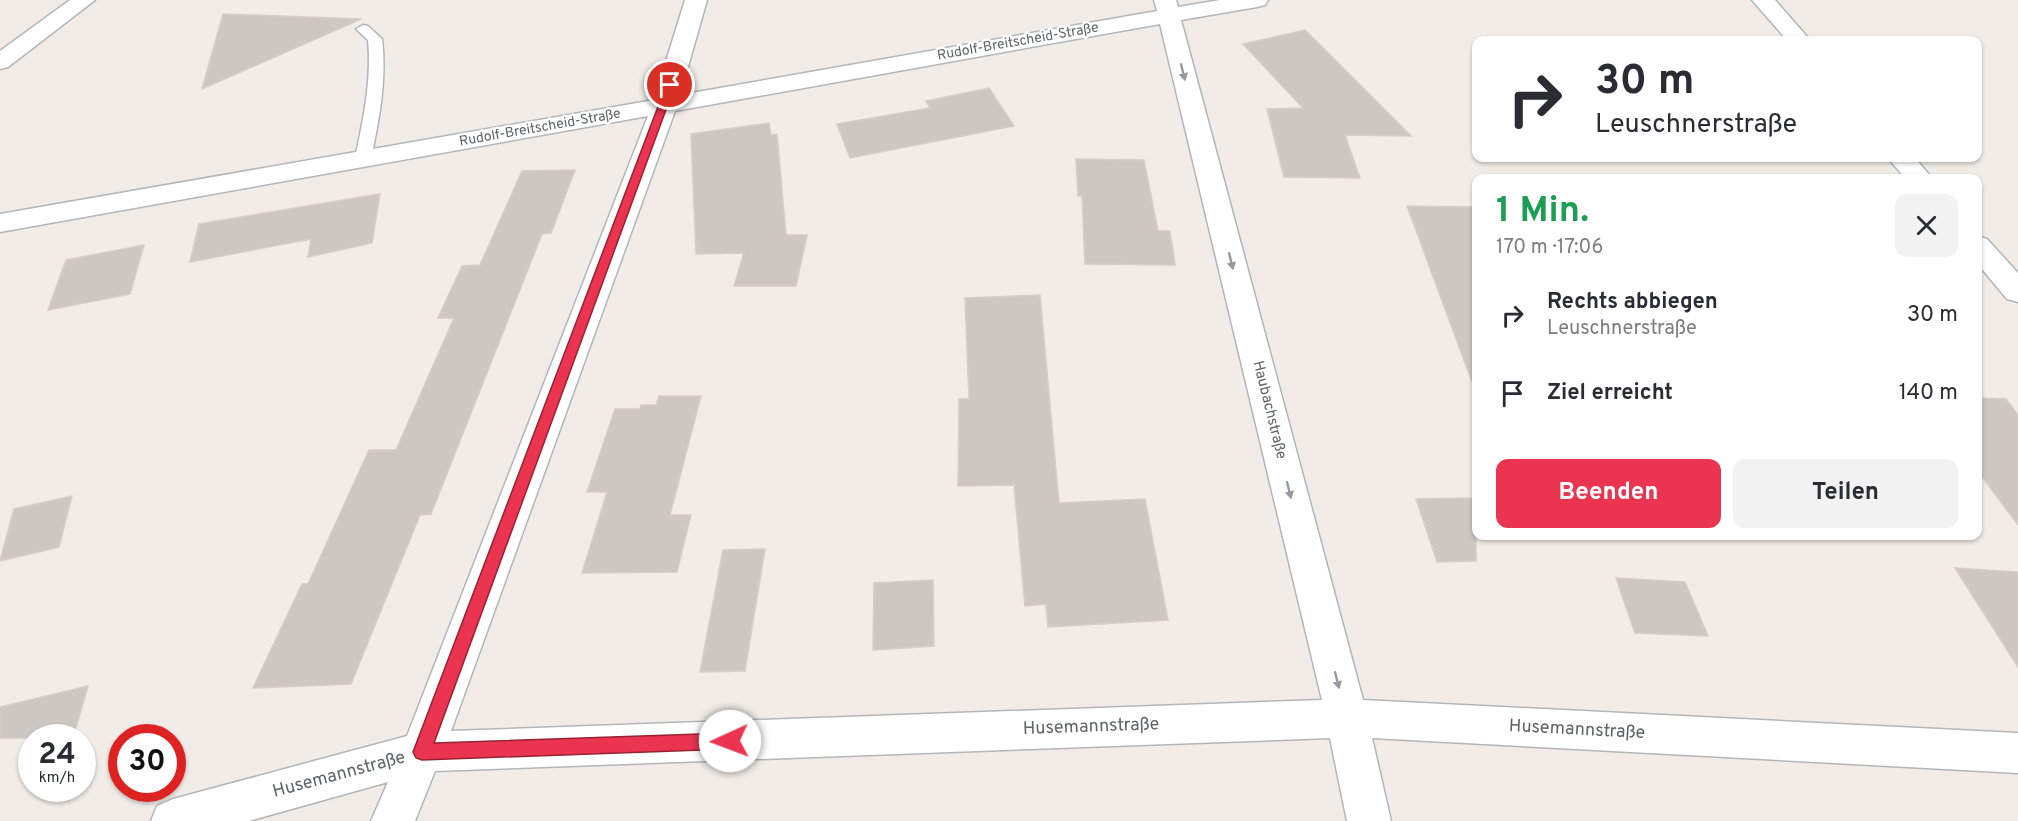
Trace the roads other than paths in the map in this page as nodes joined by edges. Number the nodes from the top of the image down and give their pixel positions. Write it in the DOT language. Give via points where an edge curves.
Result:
graph roads {
  1 [pos="84,0"];
  2 [pos="696,0"];
  3 [pos="1257,0"];
  4 [pos="1763,0"];
  5 [pos="1167,8"];
  6 [pos="379,21"];
  7 [pos="363,29"];
  8 [pos="1795,36"];
  9 [pos="375,39"];
  10 [pos="0,62"];
  11 [pos="664,106"];
  12 [pos="363,159"];
  13 [pos="1905,162"];
  14 [pos="1915,174"];
  15 [pos="0,223"];
  16 [pos="1982,251"];
  17 [pos="2018,292"];
  18 [pos="1347,718"];
  19 [pos="422,752"];
  20 [pos="2018,753"];
  21 [pos="173,821"];
  22 [pos="393,821"];
  23 [pos="1369,821"];
  1 -- 10 [label="street"];
  2 -- 11 [label="street"];
  3 -- 5 [label="street, Rudolf-Breitscheid-Straße"];
  4 -- 8 [label="street"];
  5 -- 11 [label="street, Rudolf-Breitscheid-Straße"];
  5 -- 18 [label="street, Haubachstraße, one-way"];
  6 -- 9 [label="lane"];
  7 -- 9 [label="lane"];
  9 -- 12 [label="lane" via="378,59"];
  11 -- 12 [label="street, Rudolf-Breitscheid-Straße"];
  11 -- 19 [label="street"];
  12 -- 15 [label="street, Rudolf-Breitscheid-Straße"];
  13 -- 14 [label="street"];
  16 -- 17 [label="street"];
  18 -- 19 [label="street, Husemannstraße"];
  18 -- 20 [label="street, Husemannstraße"];
  18 -- 23 [label="street, Haubachstraße"];
  19 -- 21 [label="street, Husemannstraße"];
  19 -- 22 [label="street"];
}
